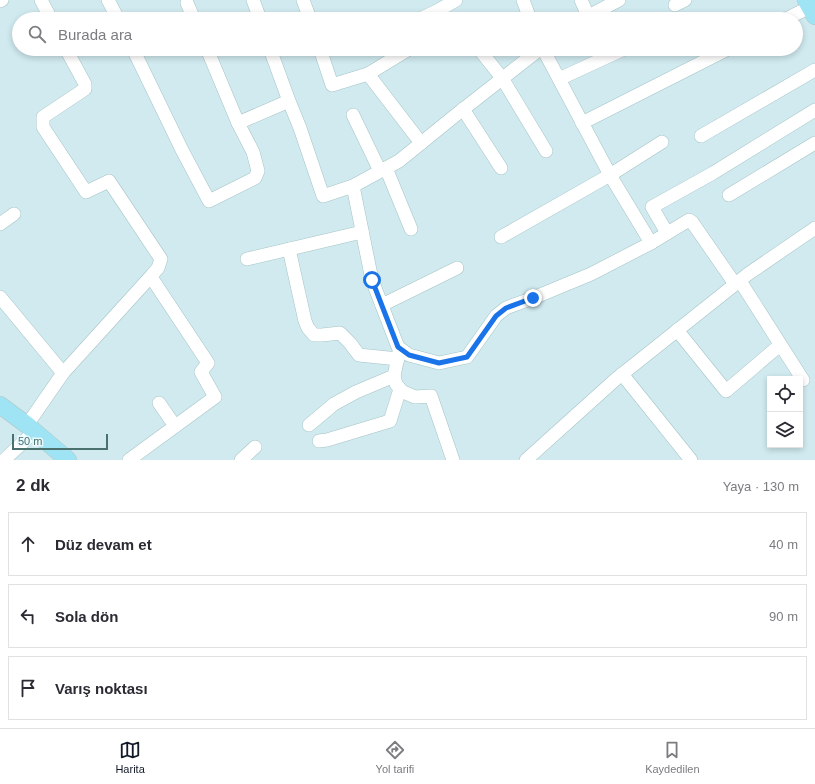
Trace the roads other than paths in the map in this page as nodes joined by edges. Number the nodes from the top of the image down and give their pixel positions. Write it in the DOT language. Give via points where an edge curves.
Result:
graph roads {
  1 [pos="41,0"];
  2 [pos="108,0"];
  3 [pos="253,0"];
  4 [pos="303,0"];
  5 [pos="456,0"];
  6 [pos="522,0"];
  7 [pos="581,0"];
  8 [pos="619,0"];
  9 [pos="187,3"];
  10 [pos="47,12"];
  11 [pos="114,12"];
  12 [pos="191,12"];
  13 [pos="257,12"];
  14 [pos="307,12"];
  15 [pos="435,12"];
  16 [pos="527,12"];
  17 [pos="584,12"];
  18 [pos="596,12"];
  19 [pos="70,56"];
  20 [pos="136,56"];
  21 [pos="210,56"];
  22 [pos="273,56"];
  23 [pos="322,56"];
  24 [pos="398,56"];
  25 [pos="485,56"];
  26 [pos="531,56"];
  27 [pos="547,56"];
  28 [pos="609,56"];
  29 [pos="714,56"];
  30 [pos="815,70"];
  31 [pos="368,74"];
  32 [pos="502,78"];
  33 [pos="559,80"];
  34 [pos="289,101"];
  35 [pos="463,109"];
  36 [pos="815,110"];
  37 [pos="353,115"];
  38 [pos="238,122"];
  39 [pos="582,123"];
  40 [pos="701,136"];
  41 [pos="662,142"];
  42 [pos="421,143"];
  43 [pos="815,143"];
  44 [pos="546,151"];
  45 [pos="501,168"];
  46 [pos="383,169"];
  47 [pos="610,175"];
  48 [pos="353,186"];
  49 [pos="729,195"];
  50 [pos="14,214"];
  51 [pos="0,224"];
  52 [pos="411,229"];
  53 [pos="815,229"];
  54 [pos="362,232"];
  55 [pos="667,233"];
  56 [pos="501,237"];
  57 [pos="651,243"];
  58 [pos="289,249"];
  59 [pos="247,259"];
  60 [pos="457,268"];
  61 [pos="151,277"];
  62 [pos="737,282"];
  63 [pos="0,297"];
  64 [pos="382,305"];
  65 [pos="677,330"];
  66 [pos="780,345"];
  67 [pos="398,354"];
  68 [pos="63,373"];
  69 [pos="622,374"];
  70 [pos="394,376"];
  71 [pos="800,376"];
  72 [pos="400,389"];
  73 [pos="159,403"];
  74 [pos="0,404"];
  75 [pos="309,425"];
  76 [pos="175,426"];
  77 [pos="31,428"];
  78 [pos="319,441"];
  79 [pos="255,447"];
  80 [pos="4,460"];
  81 [pos="68,460"];
  82 [pos="129,460"];
  83 [pos="241,460"];
  84 [pos="453,460"];
  85 [pos="526,460"];
  86 [pos="691,460"];
  1 -- 10 [label="street"];
  2 -- 11 [label="street"];
  3 -- 13 [label="street"];
  4 -- 14 [label="street"];
  5 -- 15 [label="street"];
  6 -- 16 [label="street"];
  7 -- 17 [label="street"];
  8 -- 18 [label="street"];
  9 -- 12 [label="street"];
  19 -- 61 [label="street" via="85,84 85,90 43,117 43,127 86,192 108,181 160,259 158,268"];
  20 -- 38 [label="street" via="209,201 255,178 258,171 253,152"];
  21 -- 38 [label="street"];
  22 -- 34 [label="street"];
  23 -- 31 [label="street" via="332,85"];
  24 -- 31 [label="street"];
  25 -- 32 [label="street"];
  26 -- 32 [label="street"];
  27 -- 33 [label="street"];
  28 -- 33 [label="street"];
  29 -- 39 [label="street"];
  30 -- 40 [label="street"];
  31 -- 42 [label="street"];
  32 -- 35 [label="street"];
  32 -- 44 [label="street"];
  33 -- 39 [label="street"];
  34 -- 38 [label="street"];
  34 -- 48 [label="street" via="323,196"];
  35 -- 42 [label="street"];
  35 -- 45 [label="street"];
  36 -- 55 [label="street" via="652,207"];
  37 -- 46 [label="street"];
  39 -- 47 [label="street"];
  41 -- 47 [label="street"];
  42 -- 46 [label="street" via="399,161"];
  43 -- 49 [label="street"];
  46 -- 48 [label="street"];
  46 -- 52 [label="street"];
  47 -- 56 [label="street"];
  47 -- 57 [label="street"];
  48 -- 54 [label="street"];
  50 -- 51 [label="street"];
  53 -- 62 [label="street"];
  54 -- 58 [label="street"];
  54 -- 64 [label="street" via="372,280"];
  55 -- 57 [label="street"];
  55 -- 62 [label="street" via="689,220 692,222"];
  57 -- 67 [label="street" via="590,274 506,308 496,316 467,357 439,363"];
  58 -- 59 [label="street"];
  58 -- 67 [label="street" via="305,321 314,334 340,333 359,355"];
  60 -- 64 [label="street"];
  61 -- 68 [label="street"];
  61 -- 76 [label="street" via="208,363 201,372 215,397"];
  62 -- 65 [label="street"];
  62 -- 66 [label="street"];
  63 -- 68 [label="street"];
  64 -- 67 [label="street" via="398,347"];
  65 -- 66 [label="street" via="726,391"];
  65 -- 69 [label="street"];
  66 -- 71 [label="street"];
  67 -- 70 [label="street"];
  68 -- 77 [label="street"];
  69 -- 85 [label="street"];
  69 -- 86 [label="street"];
  70 -- 72 [label="street"];
  70 -- 75 [label="street" via="334,404"];
  72 -- 78 [label="street" via="390,421"];
  72 -- 84 [label="street" via="415,397 431,396"];
  73 -- 76 [label="street"];
  74 -- 77 [label="main road"];
  76 -- 82 [label="street"];
  77 -- 80 [label="street"];
  77 -- 81 [label="main road"];
  79 -- 83 [label="street"];
}
